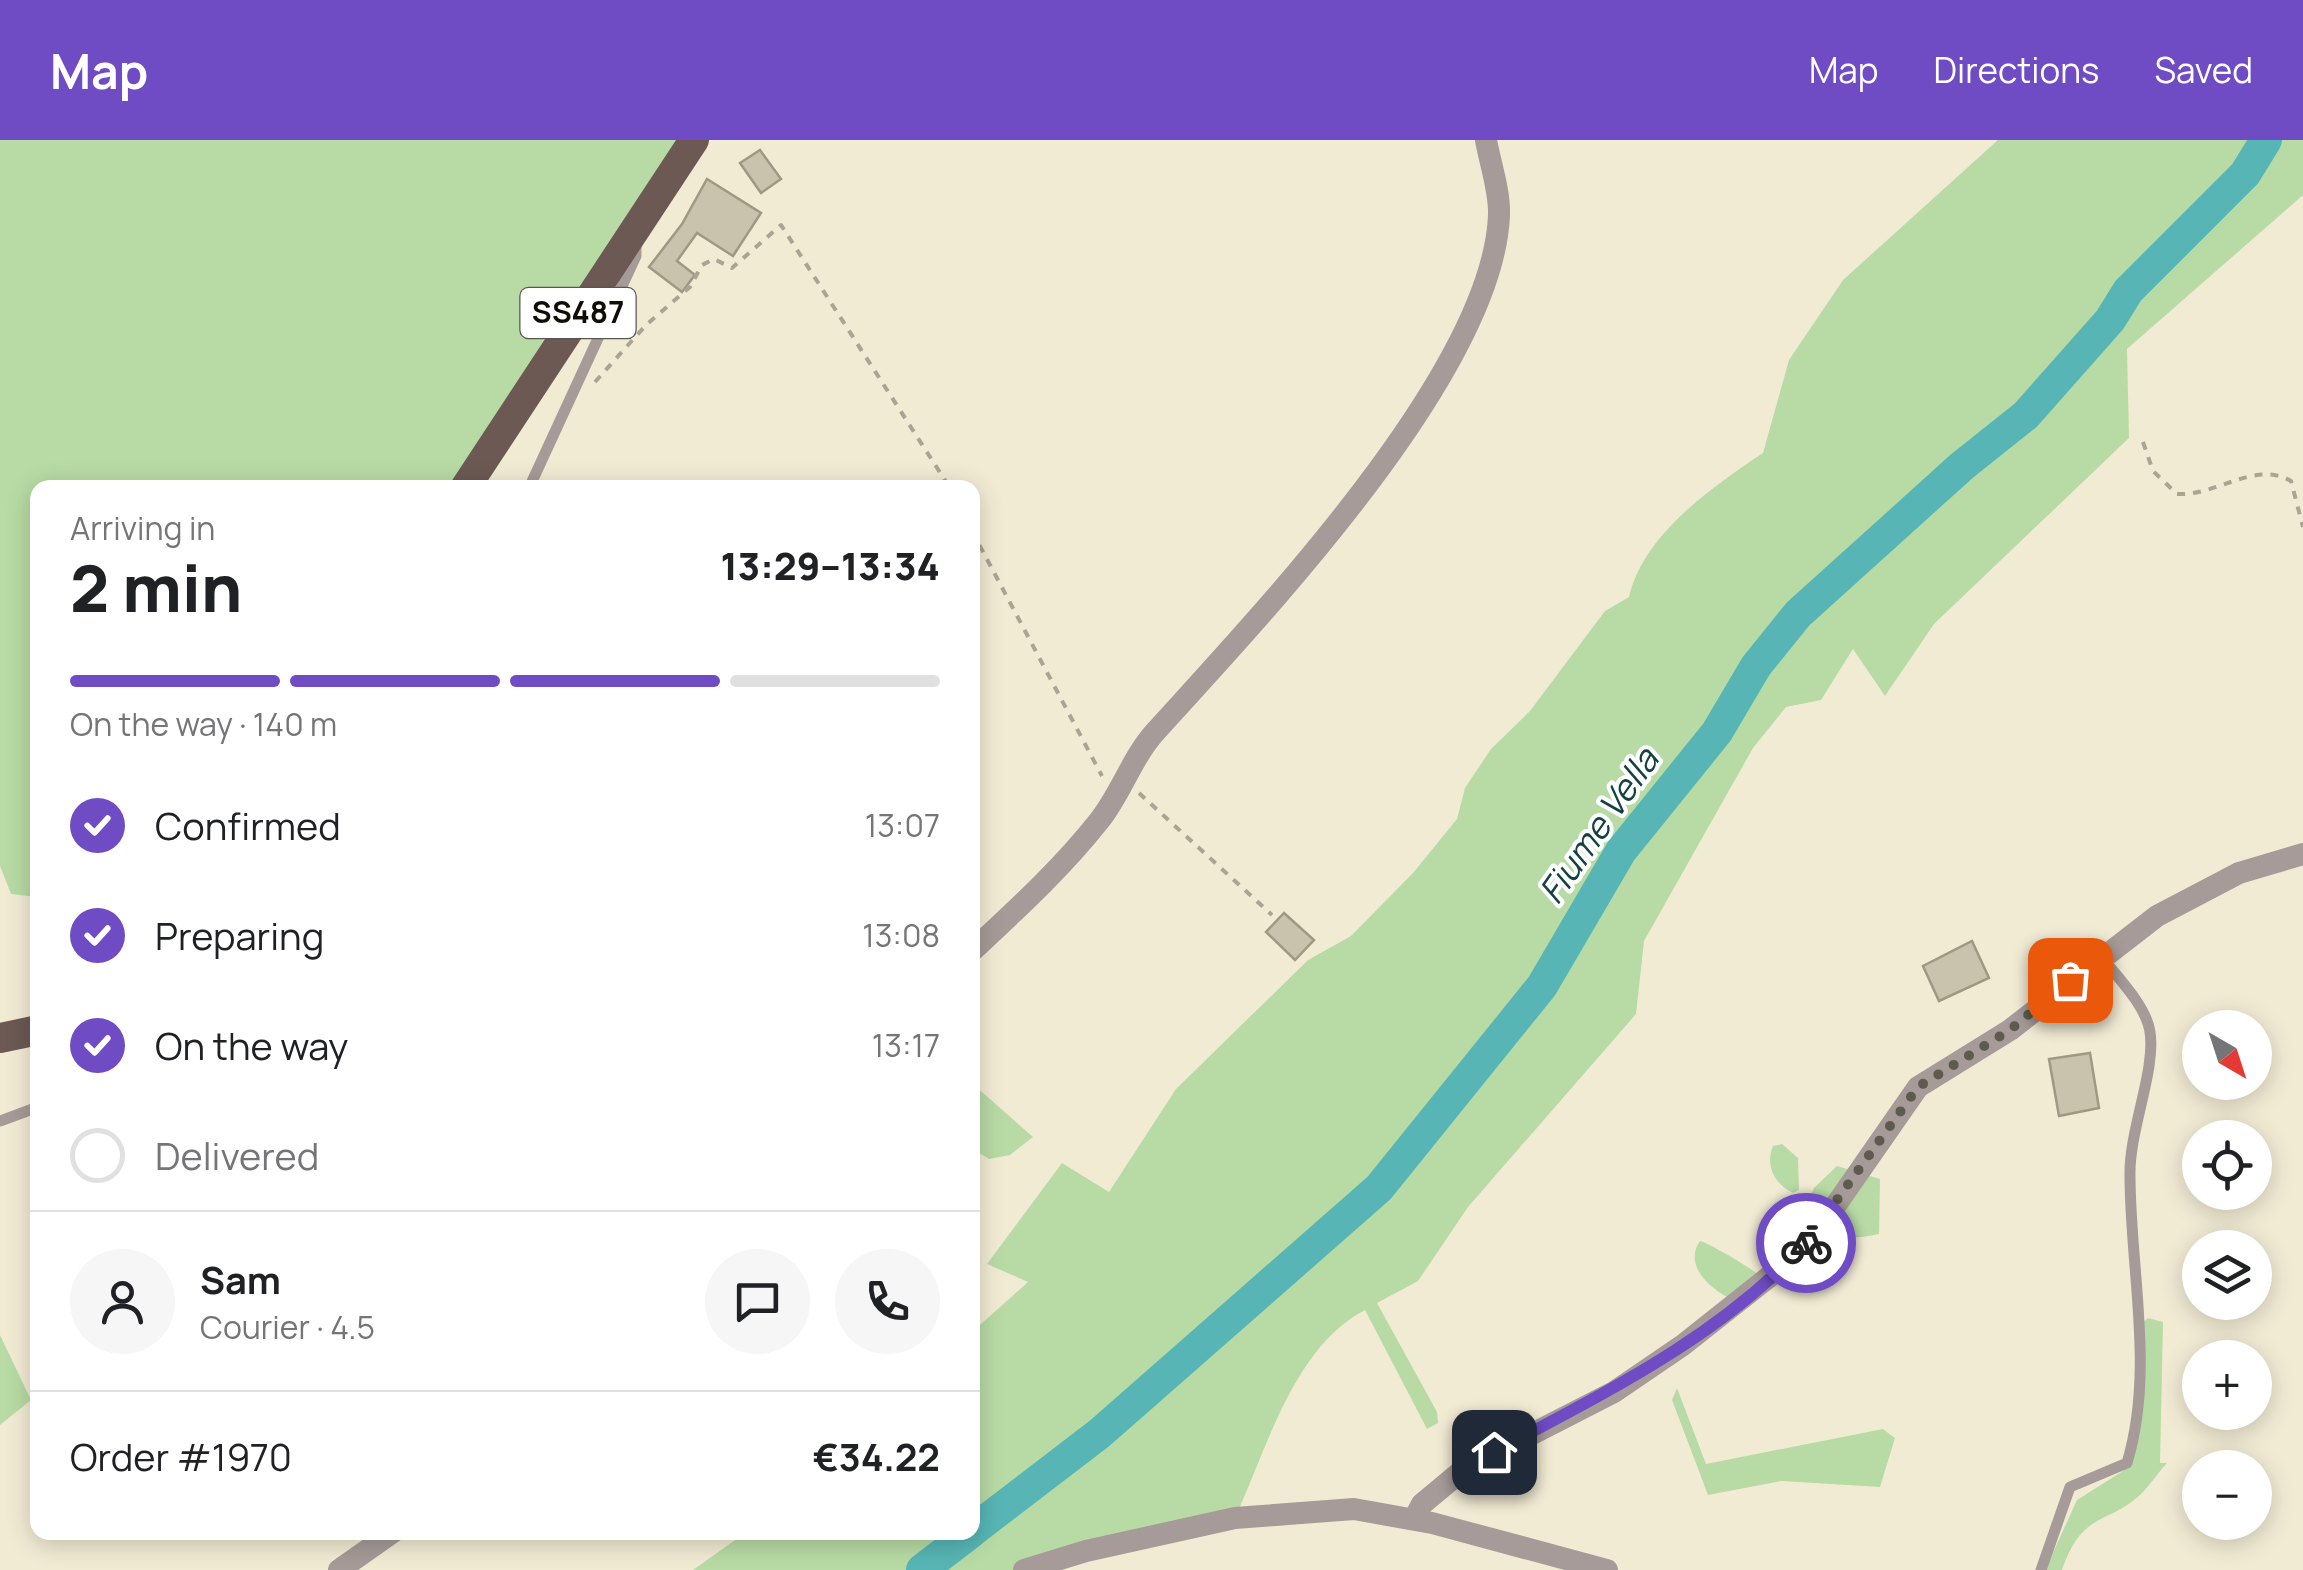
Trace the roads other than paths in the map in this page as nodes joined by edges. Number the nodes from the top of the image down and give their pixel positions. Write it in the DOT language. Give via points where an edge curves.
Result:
graph roads {
  1 [pos="694,140"];
  2 [pos="1486,140"];
  3 [pos="635,225"];
  4 [pos="470,480"];
  5 [pos="533,480"];
  6 [pos="2303,854"];
  7 [pos="980,944"];
  8 [pos="2101,956"];
  9 [pos="30,1032"];
  10 [pos="0,1038"];
  11 [pos="30,1110"];
  12 [pos="0,1121"];
  13 [pos="1414,1519"];
  14 [pos="382,1540"];
  15 [pos="339,1570"];
  16 [pos="1024,1570"];
  17 [pos="1607,1570"];
  18 [pos="2041,1570"];
  1 -- 3 [label="main road, SS487"];
  2 -- 7 [label="street" via="1499,214 1485,282 1446,372 1244,639 1152,736 1050,877"];
  3 -- 4 [label="main road, SS487"];
  3 -- 5 [label="lane" via="636,256"];
  6 -- 8 [label="street" via="2239,873 2157,916"];
  8 -- 13 [label="street" via="2010,1030 1918,1087 1789,1261 1614,1392 1464,1469"];
  8 -- 18 [label="lane" via="2150,1031 2130,1174 2138,1294 2136,1434 2128,1463 2070,1487"];
  9 -- 10 [label="main road"];
  11 -- 12 [label="lane"];
  13 -- 16 [label="street" via="1354,1508 1235,1518"];
  13 -- 17 [label="street"];
  14 -- 15 [label="street"];
}
